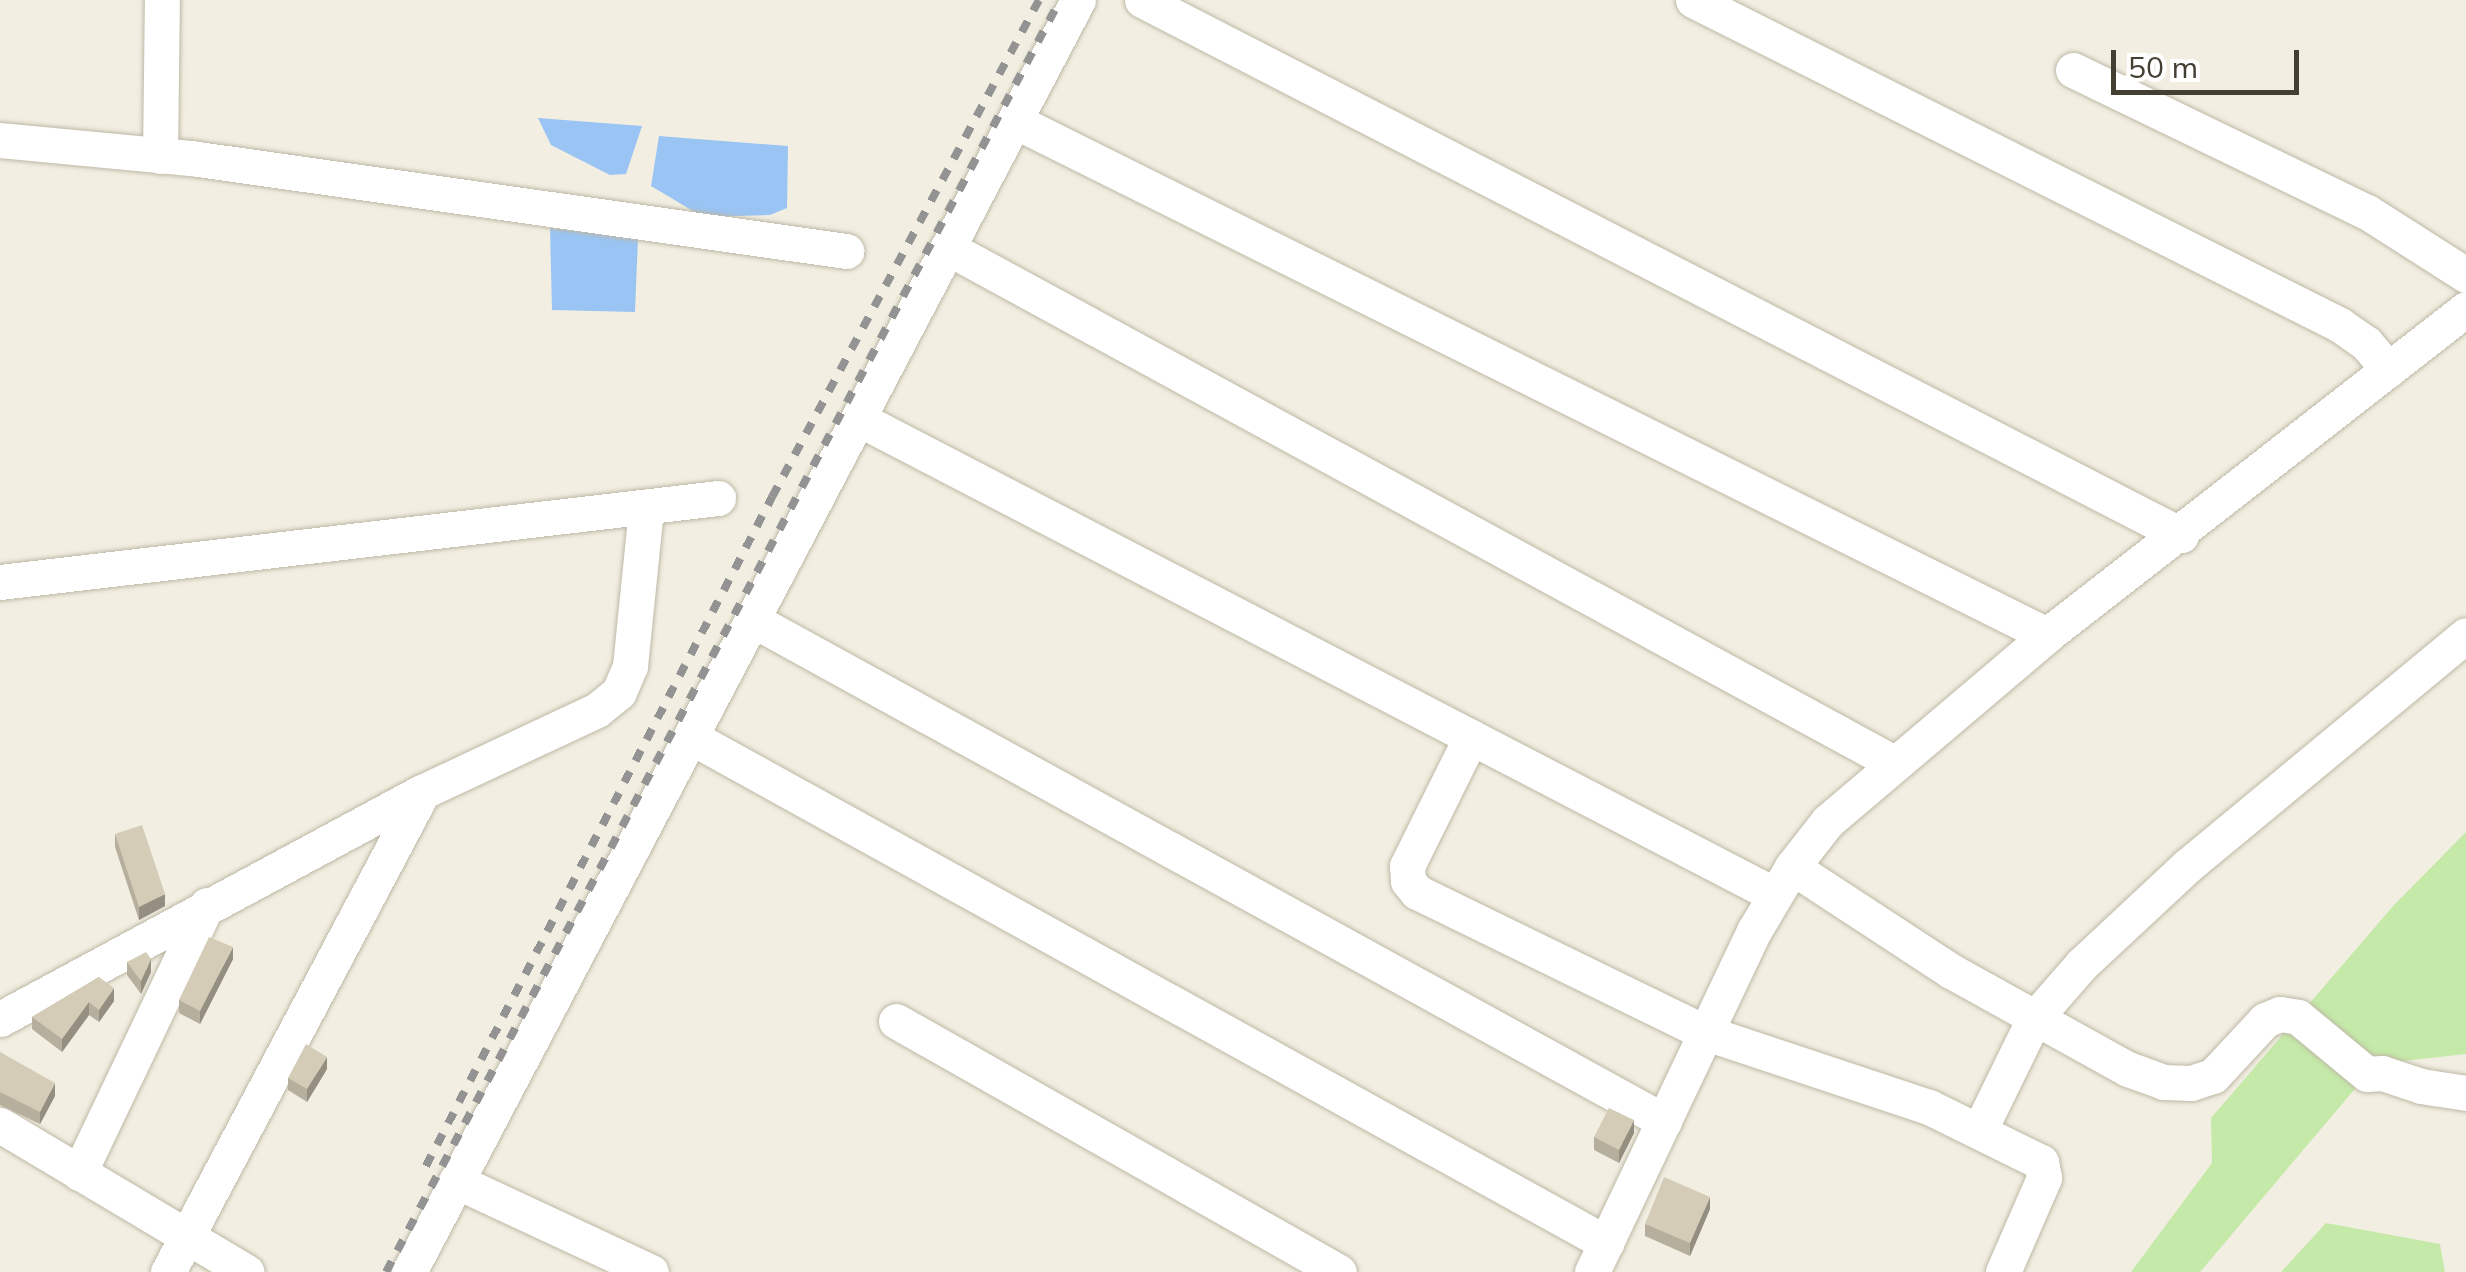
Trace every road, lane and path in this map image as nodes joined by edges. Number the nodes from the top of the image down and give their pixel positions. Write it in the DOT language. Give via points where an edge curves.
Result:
graph roads {
  1 [pos="162,0"];
  2 [pos="1078,0"];
  3 [pos="1142,0"];
  4 [pos="1693,0"];
  5 [pos="2073,70"];
  6 [pos="1017,122"];
  7 [pos="0,140"];
  8 [pos="160,156"];
  9 [pos="950,249"];
  10 [pos="846,251"];
  11 [pos="2466,275"];
  12 [pos="2466,309"];
  13 [pos="2389,370"];
  14 [pos="860,419"];
  15 [pos="718,498"];
  16 [pos="646,508"];
  17 [pos="2181,534"];
  18 [pos="0,582"];
  19 [pos="753,620"];
  20 [pos="2047,635"];
  21 [pos="2466,635"];
  22 [pos="691,737"];
  23 [pos="1472,737"];
  24 [pos="1894,763"];
  25 [pos="422,792"];
  26 [pos="1783,881"];
  27 [pos="207,905"];
  28 [pos="0,1019"];
  29 [pos="2034,1019"];
  30 [pos="896,1021"];
  31 [pos="1706,1032"];
  32 [pos="2466,1094"];
  33 [pos="1664,1120"];
  34 [pos="1980,1128"];
  35 [pos="1,1130"];
  36 [pos="79,1172"];
  37 [pos="456,1181"];
  38 [pos="186,1237"];
  39 [pos="1599,1258"];
  40 [pos="168,1272"];
  41 [pos="247,1272"];
  42 [pos="409,1272"];
  43 [pos="651,1272"];
  44 [pos="1340,1272"];
  45 [pos="2004,1272"];
  1 -- 8 [label="street"];
  2 -- 6 [label="street"];
  3 -- 17 [label="street"];
  4 -- 13 [label="street" via="2340,325"];
  5 -- 11 [label="street" via="2367,212"];
  6 -- 9 [label="street"];
  6 -- 20 [label="street"];
  7 -- 8 [label="street"];
  8 -- 10 [label="street"];
  9 -- 14 [label="street"];
  9 -- 24 [label="street"];
  12 -- 13 [label="street"];
  13 -- 17 [label="street"];
  14 -- 19 [label="street"];
  14 -- 23 [label="street"];
  15 -- 16 [label="street"];
  16 -- 18 [label="street"];
  16 -- 25 [label="street" via="630,666 619,692 597,710"];
  17 -- 20 [label="street"];
  19 -- 22 [label="street"];
  19 -- 33 [label="street"];
  20 -- 24 [label="street"];
  21 -- 29 [label="street" via="2187,866"];
  22 -- 37 [label="street"];
  22 -- 39 [label="street"];
  23 -- 26 [label="street"];
  23 -- 31 [label="street" via="1406,866 1408,881 1418,892"];
  24 -- 26 [label="street" via="1828,821"];
  25 -- 27 [label="street"];
  25 -- 38 [label="street"];
  26 -- 29 [label="street"];
  26 -- 31 [label="street"];
  27 -- 28 [label="street"];
  27 -- 36 [label="street"];
  29 -- 32 [label="street" via="2128,1068 2191,1084 2213,1076 2265,1020 2298,1017 2368,1074"];
  29 -- 34 [label="street"];
  30 -- 44 [label="street"];
  31 -- 33 [label="street"];
  31 -- 34 [label="street"];
  33 -- 39 [label="street"];
  34 -- 45 [label="street" via="2044,1169"];
  35 -- 36 [label="street"];
  36 -- 38 [label="street"];
  37 -- 42 [label="street"];
  37 -- 43 [label="street"];
  38 -- 40 [label="street"];
  38 -- 41 [label="street"];
}
